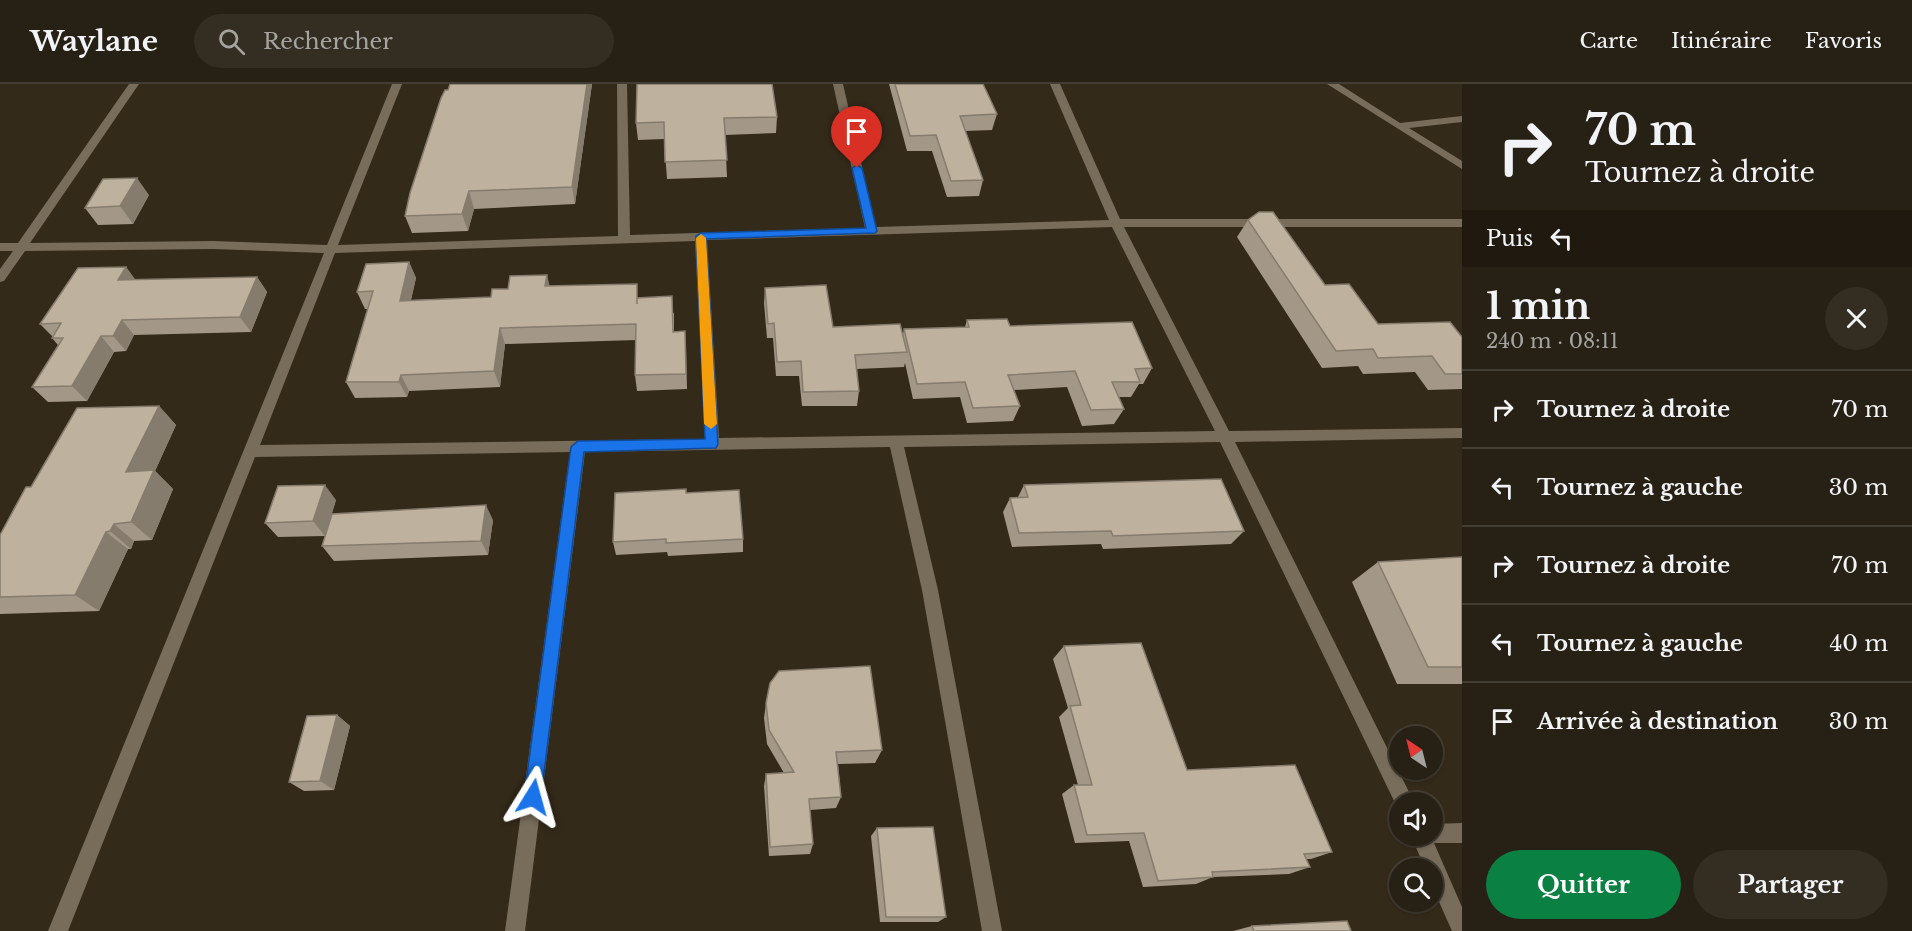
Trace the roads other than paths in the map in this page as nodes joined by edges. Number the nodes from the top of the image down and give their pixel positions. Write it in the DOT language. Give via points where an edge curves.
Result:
graph roads {
  1 [pos="134,84"];
  2 [pos="397,84"];
  3 [pos="622,84"];
  4 [pos="838,84"];
  5 [pos="1055,84"];
  6 [pos="1332,84"];
  7 [pos="1462,119"];
  8 [pos="1398,126"];
  9 [pos="1462,166"];
  10 [pos="1116,223"];
  11 [pos="1462,223"];
  12 [pos="872,231"];
  13 [pos="701,236"];
  14 [pos="624,239"];
  15 [pos="23,246"];
  16 [pos="0,247"];
  17 [pos="331,249"];
  18 [pos="0,278"];
  19 [pos="1462,433"];
  20 [pos="1225,437"];
  21 [pos="896,442"];
  22 [pos="712,444"];
  23 [pos="578,447"];
  24 [pos="250,451"];
  25 [pos="1400,792"];
  26 [pos="1462,833"];
  27 [pos="1443,834"];
  28 [pos="1425,846"];
  29 [pos="58,931"];
  30 [pos="515,931"];
  31 [pos="992,931"];
  32 [pos="1462,931"];
  1 -- 15 [label="street"];
  2 -- 17 [label="street"];
  3 -- 14 [label="street"];
  4 -- 12 [label="street"];
  5 -- 10 [label="street"];
  6 -- 8 [label="street"];
  7 -- 8 [label="street"];
  8 -- 9 [label="street"];
  10 -- 11 [label="street"];
  10 -- 12 [label="street"];
  10 -- 20 [label="street"];
  12 -- 13 [label="street"];
  13 -- 14 [label="street"];
  13 -- 22 [label="street"];
  14 -- 17 [label="street"];
  15 -- 16 [label="street"];
  15 -- 17 [label="street"];
  15 -- 18 [label="street"];
  17 -- 24 [label="street"];
  19 -- 20 [label="street"];
  20 -- 21 [label="street"];
  20 -- 25 [label="street"];
  21 -- 22 [label="street"];
  21 -- 31 [label="street" via="930,590"];
  22 -- 23 [label="street"];
  23 -- 24 [label="street"];
  23 -- 30 [label="street"];
  24 -- 29 [label="street"];
  26 -- 27 [label="street"];
  28 -- 32 [label="street"];
}
